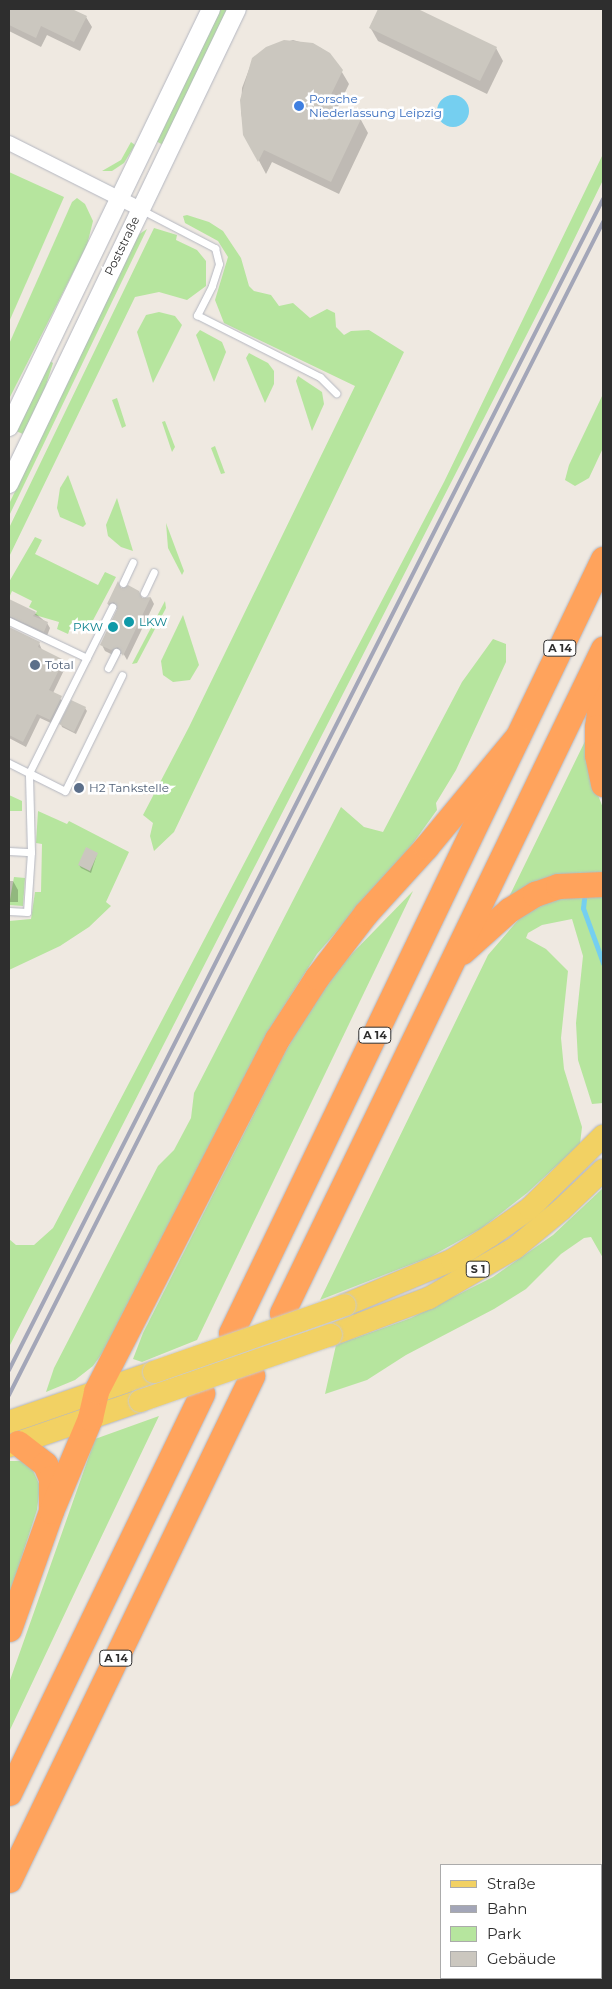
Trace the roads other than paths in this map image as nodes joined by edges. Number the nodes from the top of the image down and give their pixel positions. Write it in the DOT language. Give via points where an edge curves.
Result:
graph roads {
  1 [pos="211,9"];
  2 [pos="237,9"];
  3 [pos="9,142"];
  4 [pos="119,199"];
  5 [pos="140,209"];
  6 [pos="336,393"];
  7 [pos="9,427"];
  8 [pos="9,484"];
  9 [pos="603,559"];
  10 [pos="133,562"];
  11 [pos="154,572"];
  12 [pos="123,583"];
  13 [pos="144,593"];
  14 [pos="112,607"];
  15 [pos="9,621"];
  16 [pos="603,650"];
  17 [pos="116,652"];
  18 [pos="87,658"];
  19 [pos="108,668"];
  20 [pos="122,675"];
  21 [pos="603,684"];
  22 [pos="517,737"];
  23 [pos="9,763"];
  24 [pos="29,773"];
  25 [pos="603,784"];
  26 [pos="9,850"];
  27 [pos="31,852"];
  28 [pos="603,884"];
  29 [pos="9,911"];
  30 [pos="453,961"];
  31 [pos="603,1136"];
  32 [pos="603,1170"];
  33 [pos="282,1314"];
  34 [pos="231,1333"];
  35 [pos="252,1376"];
  36 [pos="96,1391"];
  37 [pos="202,1393"];
  38 [pos="90,1418"];
  39 [pos="12,1437"];
  40 [pos="42,1447"];
  41 [pos="51,1512"];
  42 [pos="9,1629"];
  43 [pos="9,1793"];
  44 [pos="9,1880"];
  1 -- 4 [label="street, Poststraße"];
  2 -- 5 [label="street, Poststraße"];
  3 -- 4 [label="street"];
  4 -- 5 [label="street"];
  4 -- 7 [label="street, Poststraße"];
  5 -- 6 [label="lane" via="215,248 219,264 197,314 320,376"];
  5 -- 8 [label="street, Poststraße"];
  9 -- 22 [label="highway, A 14"];
  10 -- 12 [label="lane"];
  11 -- 13 [label="lane"];
  14 -- 18 [label="lane"];
  15 -- 18 [label="lane"];
  16 -- 30 [label="highway, A 14"];
  17 -- 19 [label="lane"];
  18 -- 24 [label="lane"];
  20 -- 24 [label="lane" via="65,791"];
  21 -- 25 [label="highway" via="597,755"];
  22 -- 34 [label="highway, A 14"];
  22 -- 36 [label="highway" via="426,847 366,913 316,977 277,1039"];
  23 -- 24 [label="lane"];
  24 -- 27 [label="lane"];
  26 -- 27 [label="lane"];
  27 -- 29 [label="lane" via="27,912"];
  28 -- 30 [label="highway" via="558,886 535,894 509,910"];
  30 -- 33 [label="highway, A 14"];
  31 -- 36 [label="main road, S 1, bridge" via="530,1208 452,1260 345,1305"];
  32 -- 38 [label="main road, S 1, bridge" via="514,1248 430,1298"];
  35 -- 44 [label="highway, A 14"];
  36 -- 38 [label="highway"];
  36 -- 39 [label="main road, S 1" via="46,1409"];
  37 -- 43 [label="highway, A 14"];
  38 -- 40 [label="main road, S 1"];
  38 -- 41 [label="highway"];
  39 -- 40 [label="highway"];
  40 -- 41 [label="highway" via="51,1478"];
  41 -- 42 [label="highway"];
}
